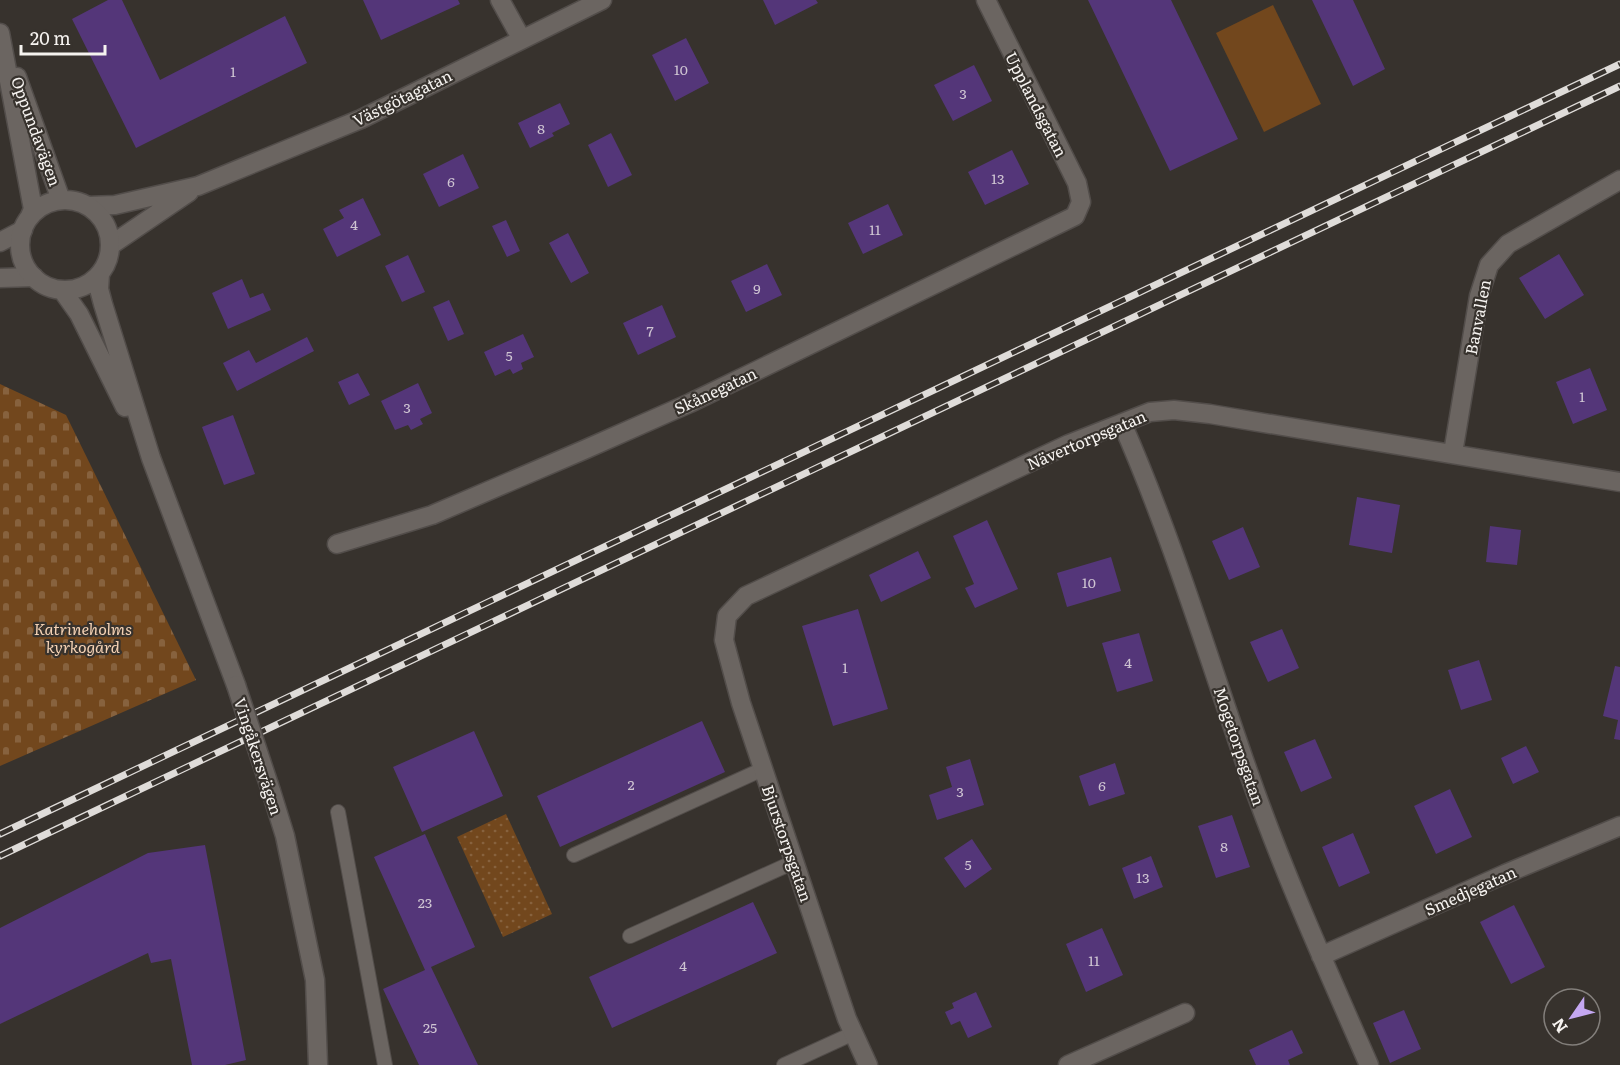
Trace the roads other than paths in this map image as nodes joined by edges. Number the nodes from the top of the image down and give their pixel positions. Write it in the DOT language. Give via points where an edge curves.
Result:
graph roads {
  1 [pos="500,0"];
  2 [pos="602,0"];
  3 [pos="986,0"];
  4 [pos="0,28"];
  5 [pos="0,33"];
  6 [pos="521,38"];
  7 [pos="1620,180"];
  8 [pos="198,186"];
  9 [pos="61,200"];
  10 [pos="88,206"];
  11 [pos="1078,209"];
  12 [pos="27,223"];
  13 [pos="0,242"];
  14 [pos="111,245"];
  15 [pos="100,274"];
  16 [pos="34,277"];
  17 [pos="0,278"];
  18 [pos="62,290"];
  19 [pos="1122,423"];
  20 [pos="1453,453"];
  21 [pos="151,458"];
  22 [pos="1620,482"];
  23 [pos="337,544"];
  24 [pos="727,616"];
  25 [pos="763,769"];
  26 [pos="338,812"];
  27 [pos="1620,826"];
  28 [pos="574,855"];
  29 [pos="794,862"];
  30 [pos="630,936"];
  31 [pos="1321,956"];
  32 [pos="1185,1013"];
  33 [pos="854,1033"];
  34 [pos="318,1065"];
  35 [pos="385,1065"];
  36 [pos="784,1065"];
  37 [pos="868,1065"];
  38 [pos="1068,1065"];
  39 [pos="1369,1065"];
  1 -- 6 [label="street"];
  2 -- 6 [label="street, Västgötagatan"];
  3 -- 11 [label="street, Upplandsgatan" via="1077,183 1082,202"];
  4 -- 9 [label="street, Oppundavägen"];
  5 -- 12 [label="street, Oppundavägen" via="33,209"];
  6 -- 8 [label="street, Västgötagatan" via="361,119"];
  7 -- 20 [label="street, Banvallen" via="1509,244 1489,265 1479,296"];
  8 -- 10 [label="street, Västgötagatan" via="115,205"];
  8 -- 14 [label="street, Västgötagatan"];
  9 -- 10 [label="street"];
  9 -- 12 [label="street" via="45,205"];
  10 -- 14 [label="street" via="107,227"];
  11 -- 23 [label="street, Skånegatan" via="1075,216 597,445 432,515"];
  12 -- 13 [label="street"];
  12 -- 16 [label="street" via="20,245 22,261"];
  14 -- 15 [label="street, Vingåkersvägen"];
  15 -- 18 [label="street" via="81,288"];
  15 -- 21 [label="street, Vingåkersvägen" via="102,304"];
  16 -- 17 [label="street, Vingåkersvägen"];
  16 -- 18 [label="street, Vingåkersvägen"];
  18 -- 21 [label="street, Vingåkersvägen" via="80,314"];
  19 -- 20 [label="street, Nävertorpsgatan" via="1150,412 1174,410"];
  19 -- 24 [label="street, Nävertorpsgatan" via="1069,444 746,596"];
  19 -- 31 [label="street, Mogetorpsgatan" via="1186,588 1287,877"];
  20 -- 22 [label="street, Nävertorpsgatan"];
  21 -- 34 [label="street, Vingåkersvägen, bridge" via="236,685 285,836 315,980"];
  24 -- 25 [label="street, Bjurstorpsgatan" via="724,639"];
  25 -- 28 [label="lane"];
  25 -- 29 [label="street, Bjurstorpsgatan"];
  26 -- 35 [label="lane"];
  27 -- 31 [label="street, Smedjegatan"];
  29 -- 30 [label="lane"];
  29 -- 33 [label="street, Bjurstorpsgatan"];
  31 -- 39 [label="street, Mogetorpsgatan"];
  32 -- 38 [label="street"];
  33 -- 36 [label="lane"];
  33 -- 37 [label="street, Bjurstorpsgatan"];
}
